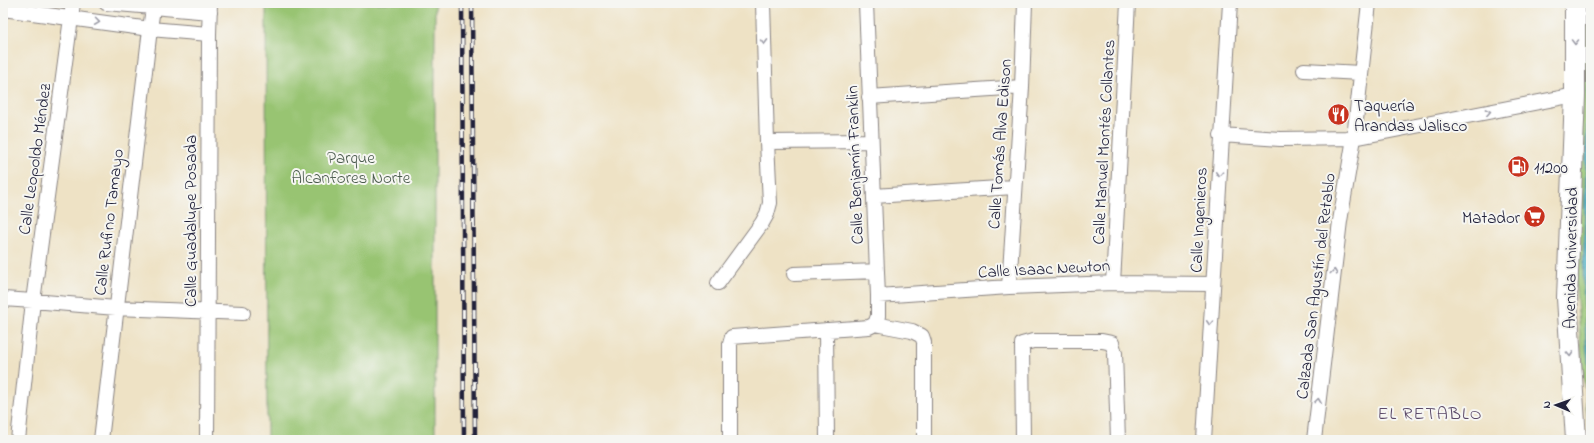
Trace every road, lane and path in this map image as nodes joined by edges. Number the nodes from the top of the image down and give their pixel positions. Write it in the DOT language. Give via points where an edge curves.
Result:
graph roads {
  1 [pos="73,3"];
  2 [pos="106,3"];
  3 [pos="763,3"];
  4 [pos="866,3"];
  5 [pos="1025,3"];
  6 [pos="1128,3"];
  7 [pos="1230,3"];
  8 [pos="1369,3"];
  9 [pos="1575,3"];
  10 [pos="122,4"];
  11 [pos="154,8"];
  12 [pos="210,8"];
  13 [pos="3,9"];
  14 [pos="71,18"];
  15 [pos="150,29"];
  16 [pos="209,34"];
  17 [pos="1304,70"];
  18 [pos="1361,73"];
  19 [pos="1022,87"];
  20 [pos="1574,95"];
  21 [pos="869,97"];
  22 [pos="1221,135"];
  23 [pos="1354,138"];
  24 [pos="871,141"];
  25 [pos="767,142"];
  26 [pos="1014,187"];
  27 [pos="874,196"];
  28 [pos="877,272"];
  29 [pos="794,274"];
  30 [pos="718,283"];
  31 [pos="1113,283"];
  32 [pos="1212,284"];
  33 [pos="1009,287"];
  34 [pos="878,296"];
  35 [pos="3,299"];
  36 [pos="33,301"];
  37 [pos="116,308"];
  38 [pos="208,311"];
  39 [pos="243,313"];
  40 [pos="875,324"];
  41 [pos="826,330"];
  42 [pos="18,440"];
  43 [pos="101,440"];
  44 [pos="207,440"];
  45 [pos="730,440"];
  46 [pos="827,440"];
  47 [pos="924,440"];
  48 [pos="1023,440"];
  49 [pos="1118,440"];
  50 [pos="1203,440"];
  51 [pos="1314,440"];
  52 [pos="1576,440"];
  1 -- 14 [label="street, Calle Leopoldo Méndez"];
  2 -- 10 [label="street"];
  3 -- 25 [label="street, one-way"];
  4 -- 21 [label="street, Calle Benjamín Franklin"];
  5 -- 19 [label="street, Calle Tomás Alva Edison"];
  6 -- 31 [label="street, Calle Manuel Montés Collantes"];
  7 -- 22 [label="street, Calle Ingenieros"];
  8 -- 18 [label="street, Calzada San Agustín del Retablo"];
  9 -- 20 [label="main road, Avenida Universidad, one-way"];
  10 -- 11 [label="street"];
  11 -- 12 [label="street"];
  11 -- 15 [label="street, Calle Rufino Tamayo"];
  12 -- 16 [label="street, Calle Guadalupe Posada"];
  13 -- 14 [label="street"];
  14 -- 15 [label="street, one-way"];
  14 -- 36 [label="street, Calle Leopoldo Méndez"];
  15 -- 16 [label="street"];
  15 -- 37 [label="street, Calle Rufino Tamayo"];
  16 -- 38 [label="street, Calle Guadalupe Posada"];
  17 -- 18 [label="street"];
  18 -- 23 [label="street, Calzada San Agustín del Retablo"];
  19 -- 21 [label="street"];
  19 -- 26 [label="street, Calle Tomás Alva Edison"];
  23 -- 20 [label="street, one-way"];
  20 -- 52 [label="main road, Avenida Universidad, one-way" via="1567,298"];
  21 -- 24 [label="street, Calle Benjamín Franklin"];
  22 -- 23 [label="street" via="1280,139"];
  22 -- 32 [label="street, Calle Ingenieros, one-way"];
  51 -- 23 [label="street, Calzada San Agustín del Retablo, one-way" via="1340,221"];
  24 -- 25 [label="street"];
  24 -- 27 [label="street, Calle Benjamín Franklin"];
  25 -- 30 [label="street" via="770,203 767,214"];
  26 -- 27 [label="street"];
  26 -- 33 [label="street, Calle Tomás Alva Edison"];
  27 -- 28 [label="street, Calle Benjamín Franklin"];
  28 -- 29 [label="street"];
  28 -- 34 [label="street, Calle Benjamín Franklin"];
  31 -- 32 [label="street, Calle Isaac Newton"];
  31 -- 33 [label="street, Calle Isaac Newton"];
  32 -- 50 [label="street, Calle Ingenieros, one-way"];
  33 -- 34 [label="street, Calle Isaac Newton"];
  34 -- 40 [label="street, Calle Benjamín Franklin" via="878,316"];
  35 -- 36 [label="street"];
  36 -- 37 [label="street"];
  36 -- 42 [label="street, Calle Leopoldo Méndez"];
  37 -- 38 [label="street"];
  37 -- 43 [label="street, Calle Rufino Tamayo"];
  38 -- 39 [label="street"];
  38 -- 44 [label="street, Calle Guadalupe Posada"];
  40 -- 41 [label="street" via="869,327"];
  40 -- 47 [label="street" via="922,336"];
  41 -- 45 [label="street" via="732,336"];
  41 -- 46 [label="street"];
  48 -- 49 [label="street" via="1022,344 1033,341 1102,341 1112,343 1115,353"];
}
